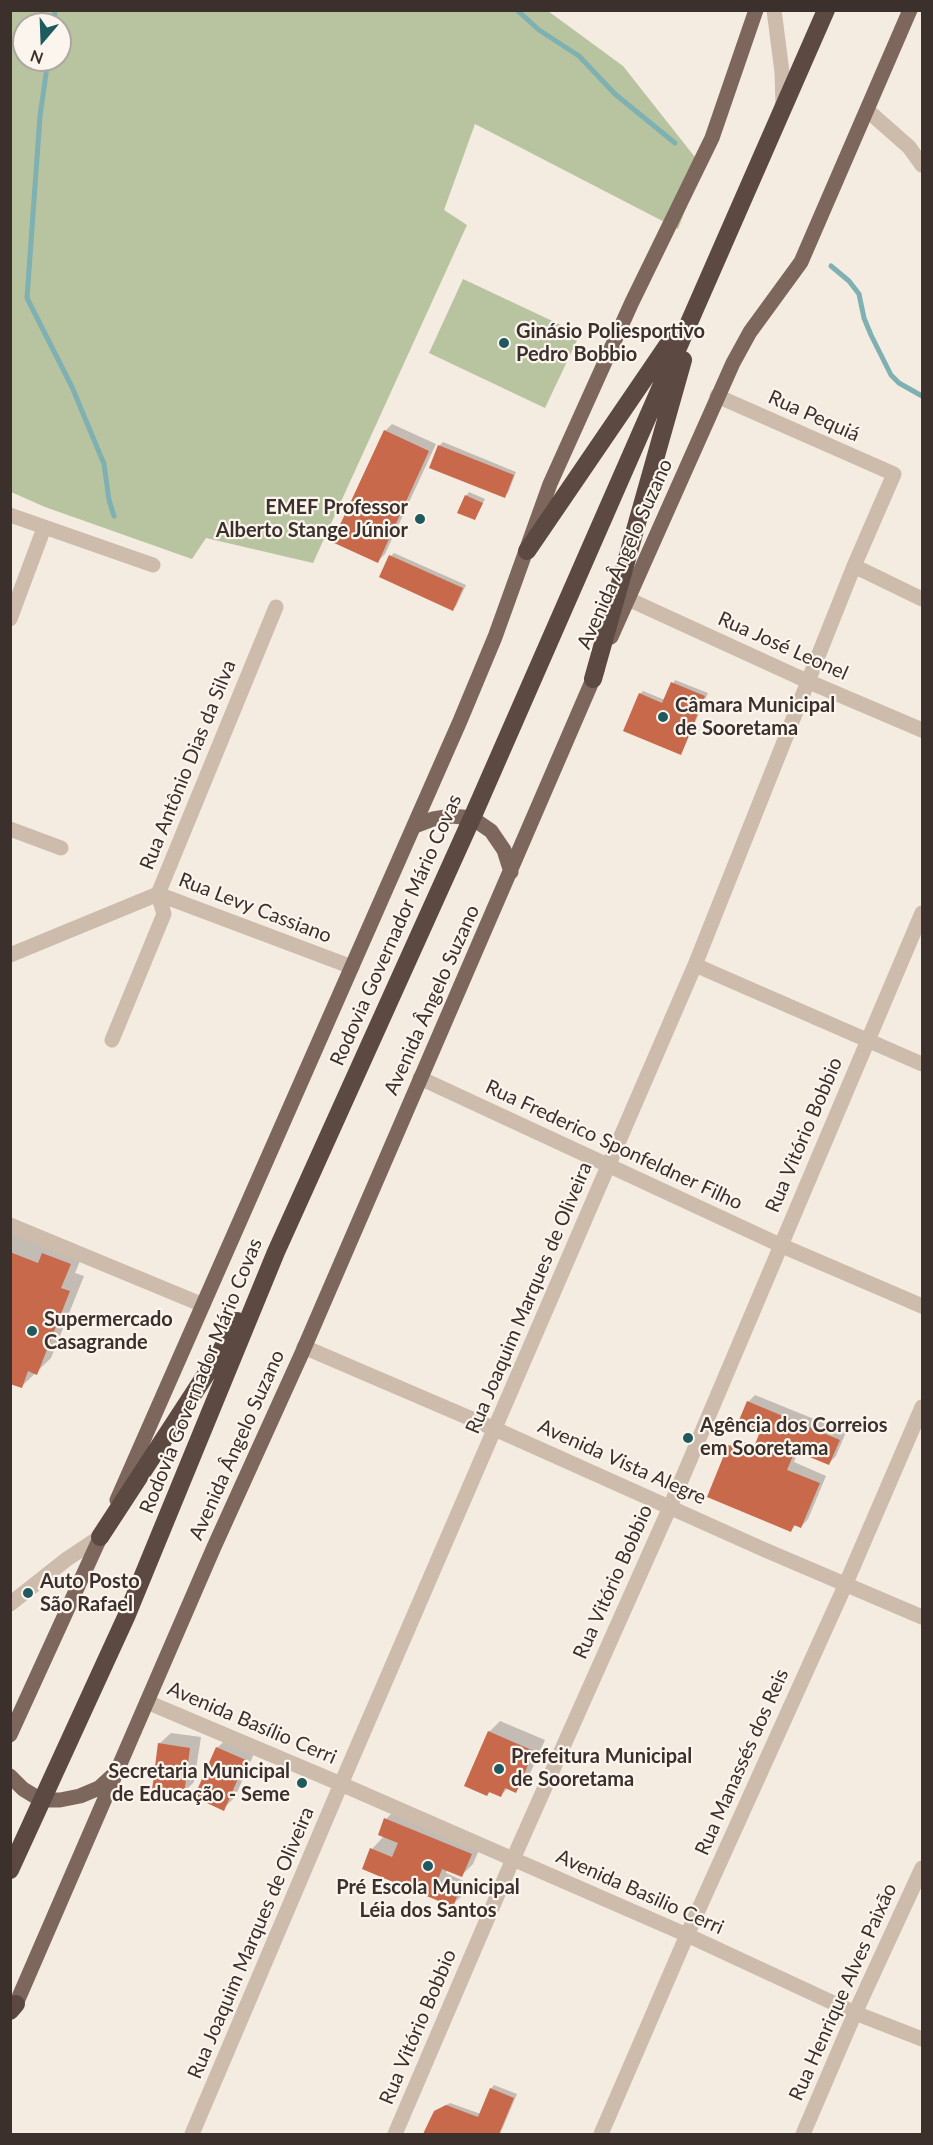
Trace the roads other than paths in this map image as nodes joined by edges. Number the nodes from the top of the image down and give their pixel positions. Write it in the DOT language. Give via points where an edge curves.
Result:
graph roads {
  1 [pos="756,10"];
  2 [pos="774,10"];
  3 [pos="826,10"];
  4 [pos="910,10"];
  5 [pos="783,107"];
  6 [pos="867,110"];
  7 [pos="916,149"];
  8 [pos="922,165"];
  9 [pos="700,298"];
  10 [pos="717,396"];
  11 [pos="894,474"];
  12 [pos="10,515"];
  13 [pos="44,528"];
  14 [pos="527,551"];
  15 [pos="153,565"];
  16 [pos="854,566"];
  17 [pos="628,599"];
  18 [pos="922,599"];
  19 [pos="276,607"];
  20 [pos="10,618"];
  21 [pos="593,679"];
  22 [pos="807,681"];
  23 [pos="922,730"];
  24 [pos="472,818"];
  25 [pos="415,826"];
  26 [pos="10,829"];
  27 [pos="61,848"];
  28 [pos="511,872"];
  29 [pos="158,894"];
  30 [pos="922,913"];
  31 [pos="10,955"];
  32 [pos="695,965"];
  33 [pos="352,967"];
  34 [pos="112,1040"];
  35 [pos="867,1040"];
  36 [pos="922,1064"];
  37 [pos="420,1078"];
  38 [pos="609,1167"];
  39 [pos="10,1225"];
  40 [pos="780,1245"];
  41 [pos="276,1252"];
  42 [pos="203,1305"];
  43 [pos="922,1305"];
  44 [pos="304,1347"];
  45 [pos="922,1407"];
  46 [pos="495,1429"];
  47 [pos="670,1506"];
  48 [pos="100,1536"];
  49 [pos="845,1584"];
  50 [pos="14,1598"];
  51 [pos="922,1617"];
  52 [pos="147,1702"];
  53 [pos="10,1735"];
  54 [pos="115,1774"];
  55 [pos="10,1776"];
  56 [pos="341,1784"];
  57 [pos="41,1800"];
  58 [pos="513,1859"];
  59 [pos="922,1868"];
  60 [pos="10,1870"];
  61 [pos="687,1935"];
  62 [pos="12,2010"];
  63 [pos="855,2013"];
  64 [pos="922,2039"];
  65 [pos="192,2134"];
  66 [pos="395,2134"];
  67 [pos="601,2134"];
  68 [pos="803,2134"];
  1 -- 14 [label="main road" via="712,138 602,366 550,484"];
  2 -- 5 [label="street"];
  3 -- 5 [label="highway, Rodovia Governador Mário Covas"];
  4 -- 6 [label="main road, Avenida Ângelo Suzano"];
  5 -- 9 [label="highway, Rodovia Governador Mário Covas"];
  6 -- 7 [label="street"];
  6 -- 10 [label="main road, Avenida Ângelo Suzano" via="801,262 750,332"];
  7 -- 8 [label="street"];
  9 -- 14 [label="highway"];
  9 -- 21 [label="highway"];
  9 -- 24 [label="highway, Rodovia Governador Mário Covas"];
  10 -- 11 [label="street, Rua Pequiá"];
  10 -- 17 [label="main road, Avenida Ângelo Suzano"];
  11 -- 16 [label="street, Rua Joaquim Marques de Oliveira"];
  12 -- 13 [label="street"];
  13 -- 15 [label="street"];
  13 -- 20 [label="street"];
  14 -- 25 [label="main road"];
  16 -- 18 [label="street"];
  16 -- 22 [label="street, Rua Joaquim Marques de Oliveira"];
  17 -- 21 [label="main road, Avenida Ângelo Suzano"];
  17 -- 22 [label="street, Rua José Leonel"];
  19 -- 29 [label="street, Rua Antônio Dias da Silva"];
  21 -- 28 [label="main road, Avenida Ângelo Suzano"];
  22 -- 23 [label="street, Rua José Leonel"];
  22 -- 32 [label="street, Rua Joaquim Marques de Oliveira"];
  24 -- 25 [label="main road" via="443,818"];
  24 -- 28 [label="main road" via="490,831 504,850"];
  24 -- 41 [label="highway, Rodovia Governador Mário Covas"];
  25 -- 33 [label="main road"];
  26 -- 27 [label="street"];
  28 -- 37 [label="main road, Avenida Ângelo Suzano"];
  29 -- 31 [label="street, Rua Levy Cassiano"];
  29 -- 33 [label="street, Rua Levy Cassiano"];
  29 -- 34 [label="street, Rua Antônio Dias da Silva" via="164,914"];
  30 -- 35 [label="street, Rua Vitório Bobbio"];
  32 -- 35 [label="street"];
  32 -- 38 [label="street, Rua Joaquim Marques de Oliveira"];
  33 -- 42 [label="main road"];
  35 -- 36 [label="street"];
  35 -- 40 [label="street, Rua Vitório Bobbio"];
  37 -- 38 [label="street, Rua Frederico Sponfeldner Filho"];
  37 -- 44 [label="main road, Avenida Ângelo Suzano"];
  38 -- 40 [label="street, Rua Frederico Sponfeldner Filho"];
  38 -- 46 [label="street, Rua Joaquim Marques de Oliveira"];
  39 -- 42 [label="street"];
  40 -- 43 [label="street, Rua Frederico Sponfeldner Filho"];
  40 -- 47 [label="street, Rua Vitório Bobbio"];
  41 -- 48 [label="highway" via="218,1356"];
  41 -- 57 [label="highway, Rodovia Governador Mário Covas" via="126,1617"];
  42 -- 48 [label="main road"];
  44 -- 46 [label="street, Avenida Vista Alegre"];
  44 -- 52 [label="main road, Avenida Ângelo Suzano"];
  45 -- 49 [label="street, Rua Manassés dos Reis"];
  46 -- 47 [label="street, Avenida Vista Alegre"];
  46 -- 56 [label="street, Rua Joaquim Marques de Oliveira"];
  47 -- 49 [label="street, Avenida Vista Alegre"];
  47 -- 58 [label="street, Rua Vitório Bobbio"];
  48 -- 50 [label="street"];
  48 -- 53 [label="main road"];
  49 -- 51 [label="street, Avenida Vista Alegre"];
  49 -- 61 [label="street, Rua Manassés dos Reis"];
  52 -- 54 [label="main road, Avenida Ângelo Suzano"];
  52 -- 56 [label="street, Avenida Basílio Cerri"];
  54 -- 57 [label="main road" via="99,1788 80,1796"];
  54 -- 62 [label="main road, Avenida Ângelo Suzano"];
  55 -- 57 [label="main road"];
  56 -- 58 [label="street, Avenida Basilio Cerri"];
  56 -- 65 [label="street, Rua Joaquim Marques de Oliveira"];
  57 -- 60 [label="highway, Rodovia Governador Mário Covas"];
  58 -- 61 [label="street, Avenida Basilio Cerri"];
  58 -- 66 [label="street, Rua Vitório Bobbio"];
  59 -- 63 [label="street, Rua Henrique Alves Paixão"];
  61 -- 63 [label="street, Avenida Basilio Cerri"];
  61 -- 67 [label="street, Rua Manassés dos Reis"];
  63 -- 64 [label="street, Avenida Basilio Cerri"];
  63 -- 68 [label="street, Rua Henrique Alves Paixão"];
}
